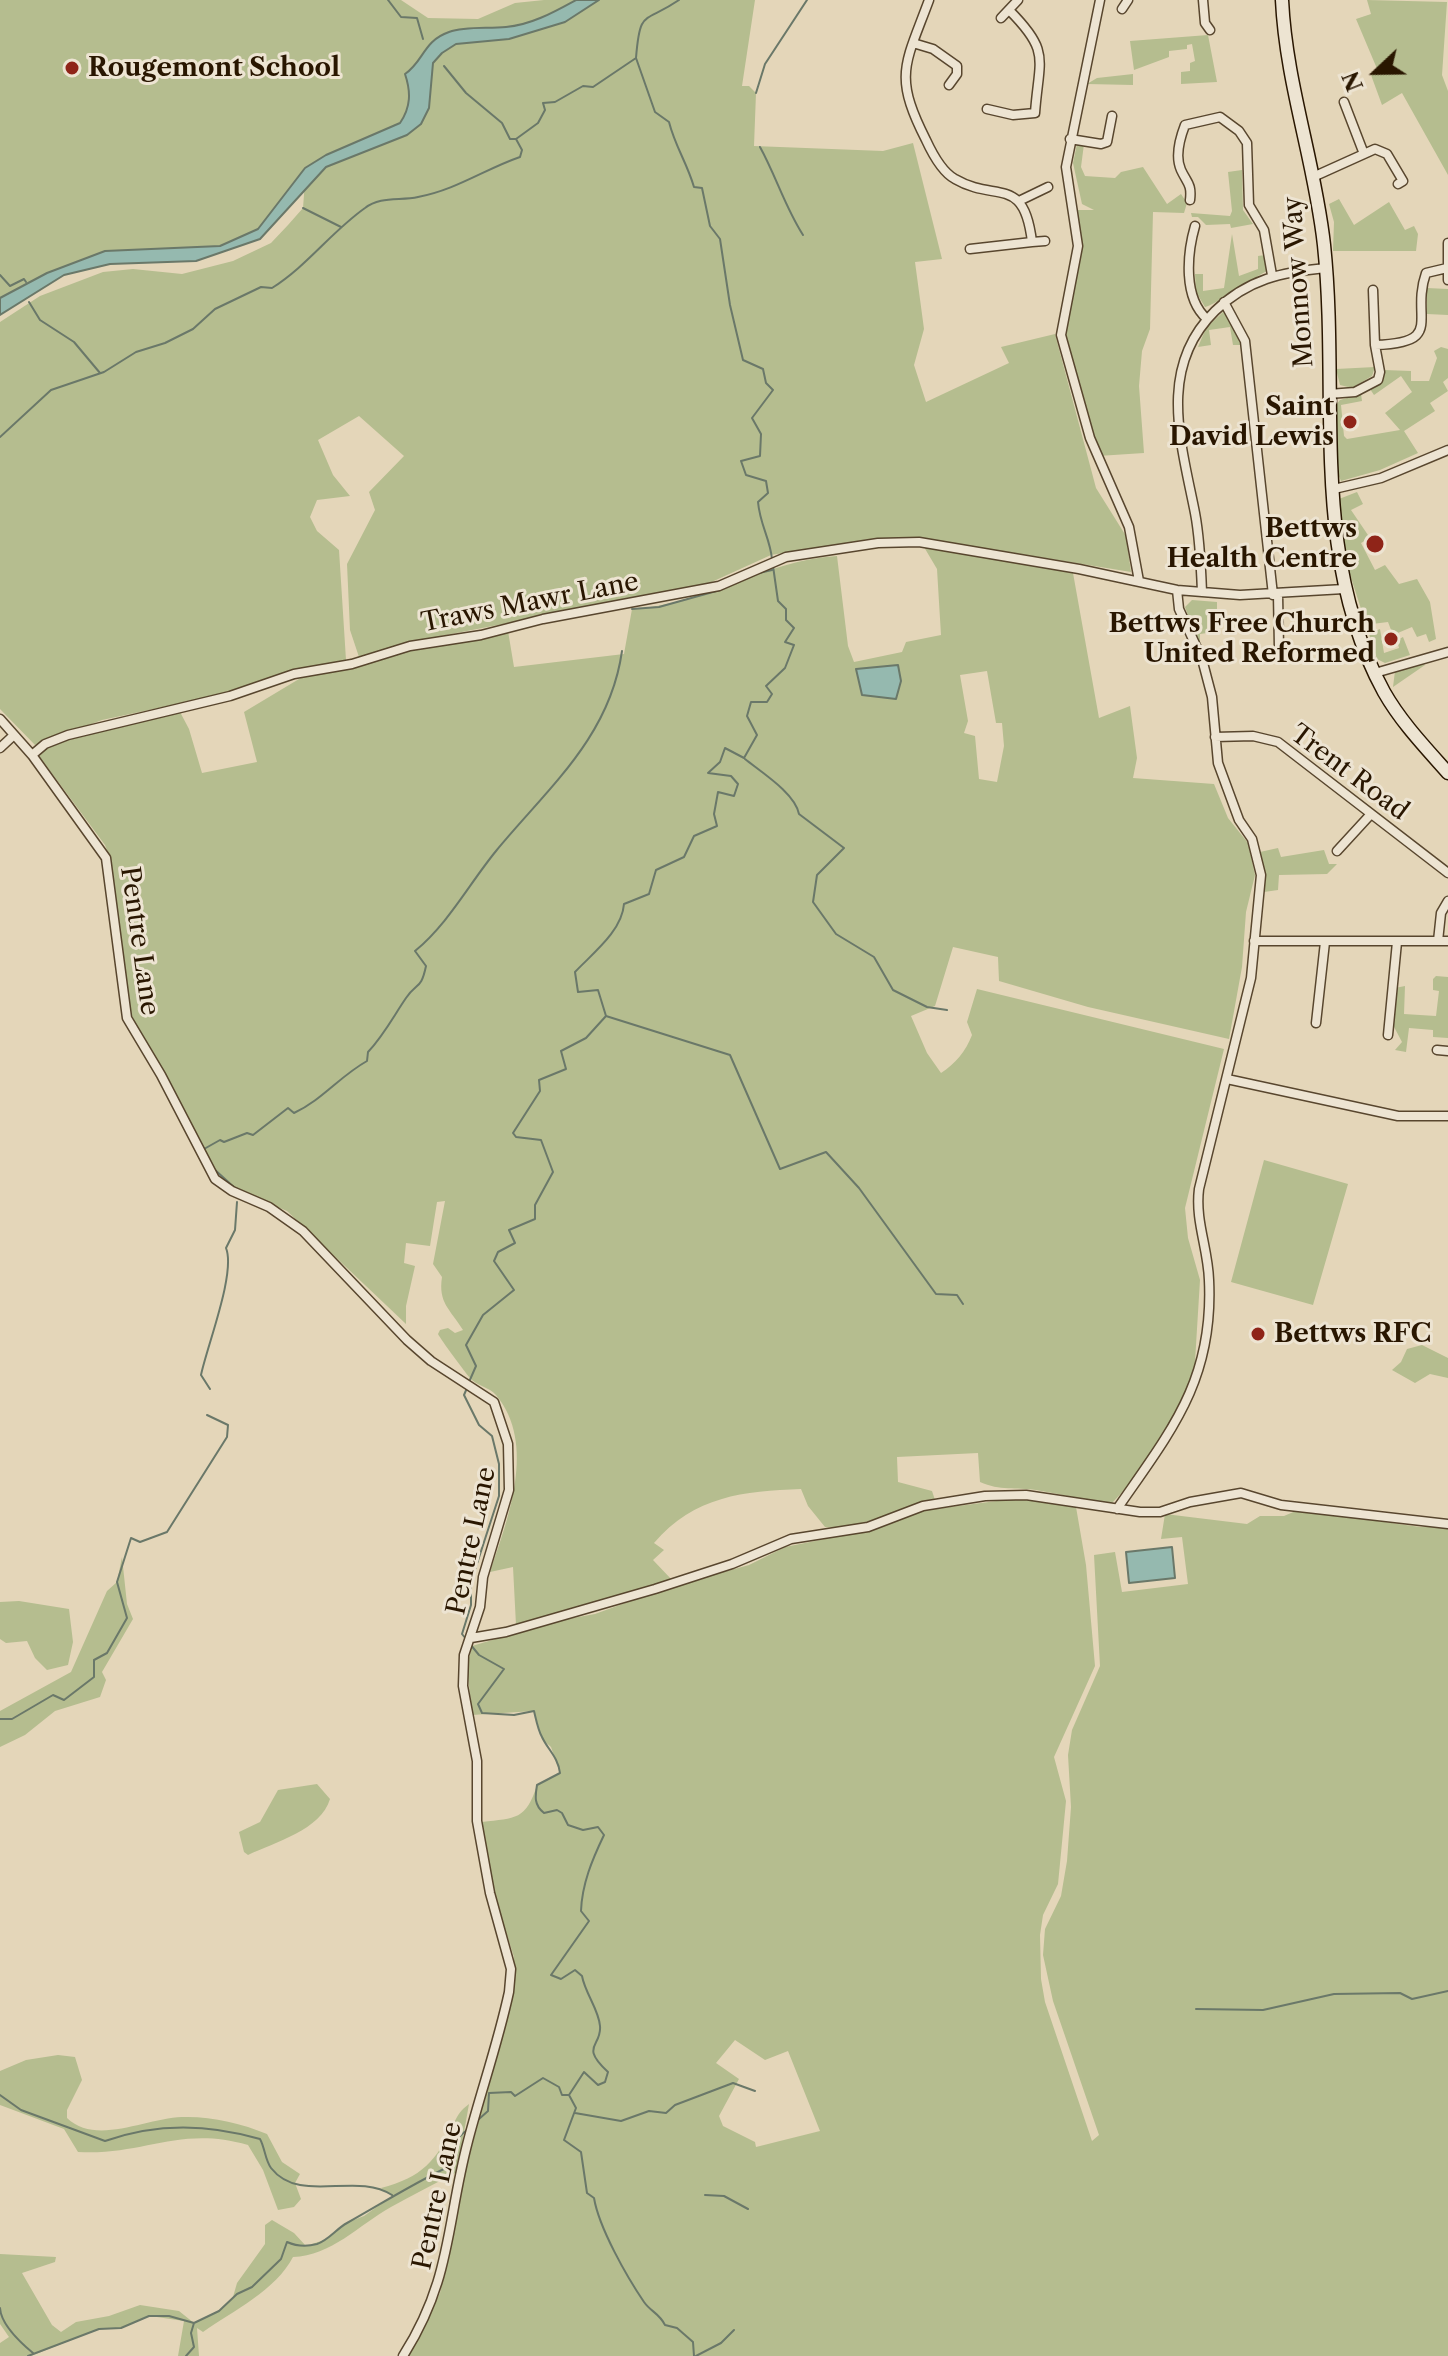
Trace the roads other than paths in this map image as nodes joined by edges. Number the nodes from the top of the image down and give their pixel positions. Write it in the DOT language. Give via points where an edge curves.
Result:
graph roads {
  1 [pos="929,0"];
  2 [pos="1018,0"];
  3 [pos="1100,0"];
  4 [pos="1128,0"];
  5 [pos="1203,0"];
  6 [pos="1282,0"];
  7 [pos="1122,9"];
  8 [pos="1009,10"];
  9 [pos="1001,18"];
  10 [pos="1210,30"];
  11 [pos="913,43"];
  12 [pos="949,85"];
  13 [pos="1344,102"];
  14 [pos="990,112"];
  15 [pos="1112,116"];
  16 [pos="1070,139"];
  17 [pos="1364,154"];
  18 [pos="1313,177"];
  19 [pos="1398,184"];
  20 [pos="1048,187"];
  21 [pos="1190,200"];
  22 [pos="1019,201"];
  23 [pos="1195,226"];
  24 [pos="985,236"];
  25 [pos="1045,241"];
  26 [pos="1032,242"];
  27 [pos="1448,243"];
  28 [pos="987,247"];
  29 [pos="970,249"];
  30 [pos="1326,268"];
  31 [pos="1447,268"];
  32 [pos="1272,275"];
  33 [pos="1448,280"];
  34 [pos="1373,290"];
  35 [pos="1224,302"];
  36 [pos="1207,319"];
  37 [pos="1375,345"];
  38 [pos="1329,394"];
  39 [pos="1448,450"];
  40 [pos="1334,489"];
  41 [pos="1139,581"];
  42 [pos="1344,589"];
  43 [pos="1177,590"];
  44 [pos="1202,592"];
  45 [pos="1275,595"];
  46 [pos="1448,652"];
  47 [pos="1283,655"];
  48 [pos="1375,673"];
  49 [pos="0,719"];
  50 [pos="14,735"];
  51 [pos="1215,737"];
  52 [pos="0,748"];
  53 [pos="32,755"];
  54 [pos="1448,773"];
  55 [pos="1371,814"];
  56 [pos="1337,851"];
  57 [pos="1448,873"];
  58 [pos="1448,901"];
  59 [pos="1254,941"];
  60 [pos="1443,941"];
  61 [pos="1325,942"];
  62 [pos="1397,942"];
  63 [pos="1316,1023"];
  64 [pos="1388,1035"];
  65 [pos="1437,1050"];
  66 [pos="1448,1051"];
  67 [pos="1227,1079"];
  68 [pos="1448,1116"];
  69 [pos="1117,1509"];
  70 [pos="1448,1524"];
  71 [pos="471,1638"];
  72 [pos="403,2356"];
  1 -- 11 [label="street"];
  2 -- 8 [label="street"];
  3 -- 16 [label="street"];
  4 -- 7 [label="street"];
  5 -- 10 [label="street"];
  6 -- 18 [label="street, Monnow Way" via="1285,44"];
  8 -- 9 [label="street"];
  8 -- 14 [label="street" via="1033,34 1041,51 1040,112"];
  11 -- 12 [label="street" via="957,66"];
  11 -- 22 [label="street" via="903,74 904,91 933,154 952,177"];
  13 -- 17 [label="street"];
  15 -- 16 [label="street" via="1107,142"];
  16 -- 41 [label="street" via="1066,167 1078,246 1061,335 1090,438 1129,527"];
  17 -- 18 [label="street"];
  17 -- 19 [label="street" via="1375,149 1387,154 1403,181"];
  18 -- 30 [label="street, Monnow Way"];
  20 -- 22 [label="street"];
  21 -- 32 [label="street" via="1192,186 1179,166 1180,138 1185,125 1220,117 1247,143 1249,205 1264,230"];
  22 -- 26 [label="street"];
  23 -- 36 [label="street" via="1190,242 1191,299"];
  24 -- 28 [label="street"];
  25 -- 26 [label="street"];
  26 -- 28 [label="street"];
  27 -- 31 [label="street"];
  28 -- 29 [label="street"];
  30 -- 32 [label="street"];
  30 -- 38 [label="street, Monnow Way"];
  31 -- 33 [label="street"];
  31 -- 37 [label="street" via="1426,273 1422,325 1416,337 1402,344"];
  32 -- 35 [label="street"];
  34 -- 37 [label="street"];
  35 -- 36 [label="street"];
  35 -- 45 [label="street" via="1245,341"];
  36 -- 44 [label="street" via="1187,347 1176,405 1196,517"];
  37 -- 38 [label="street" via="1378,380 1355,392"];
  38 -- 40 [label="street, Monnow Way"];
  39 -- 40 [label="street" via="1381,478"];
  40 -- 42 [label="street, Monnow Way"];
  41 -- 43 [label="street, Traws Mawr Lane"];
  41 -- 53 [label="street, Traws Mawr Lane" via="919,542 786,557 719,586 294,674 230,696 68,735"];
  42 -- 45 [label="street, Traws Mawr Lane"];
  42 -- 48 [label="street, Monnow Way"];
  43 -- 44 [label="street, Traws Mawr Lane"];
  43 -- 51 [label="street" via="1179,609 1212,697"];
  44 -- 45 [label="street, Traws Mawr Lane"];
  45 -- 47 [label="street"];
  46 -- 48 [label="street"];
  48 -- 54 [label="street, Monnow Way" via="1399,714"];
  49 -- 50 [label="street, Pentre Lane"];
  50 -- 52 [label="street"];
  50 -- 53 [label="street, Pentre Lane"];
  51 -- 55 [label="street, Trent Road" via="1253,736 1278,742"];
  51 -- 59 [label="street" via="1229,796 1259,861"];
  53 -- 71 [label="street, Pentre Lane" via="106,858 127,1018 208,1169 225,1187 269,1207 303,1231 407,1340 494,1402 508,1444 509,1490"];
  55 -- 56 [label="street"];
  55 -- 57 [label="street, Trent Road"];
  58 -- 60 [label="street" via="1441,913"];
  59 -- 61 [label="street"];
  59 -- 67 [label="street" via="1251,978"];
  60 -- 62 [label="street"];
  61 -- 62 [label="street"];
  61 -- 63 [label="street"];
  62 -- 64 [label="street"];
  65 -- 66 [label="street"];
  67 -- 68 [label="street" via="1398,1116"];
  67 -- 69 [label="street" via="1196,1213 1209,1282 1193,1394"];
  69 -- 70 [label="street" via="1160,1512 1241,1493 1281,1505"];
  69 -- 71 [label="street" via="1026,1495 923,1506 868,1527 791,1539 655,1589"];
  71 -- 72 [label="street, Pentre Lane" via="464,1655 463,1686 477,1761 477,1821 511,1969 437,2292"];
}
